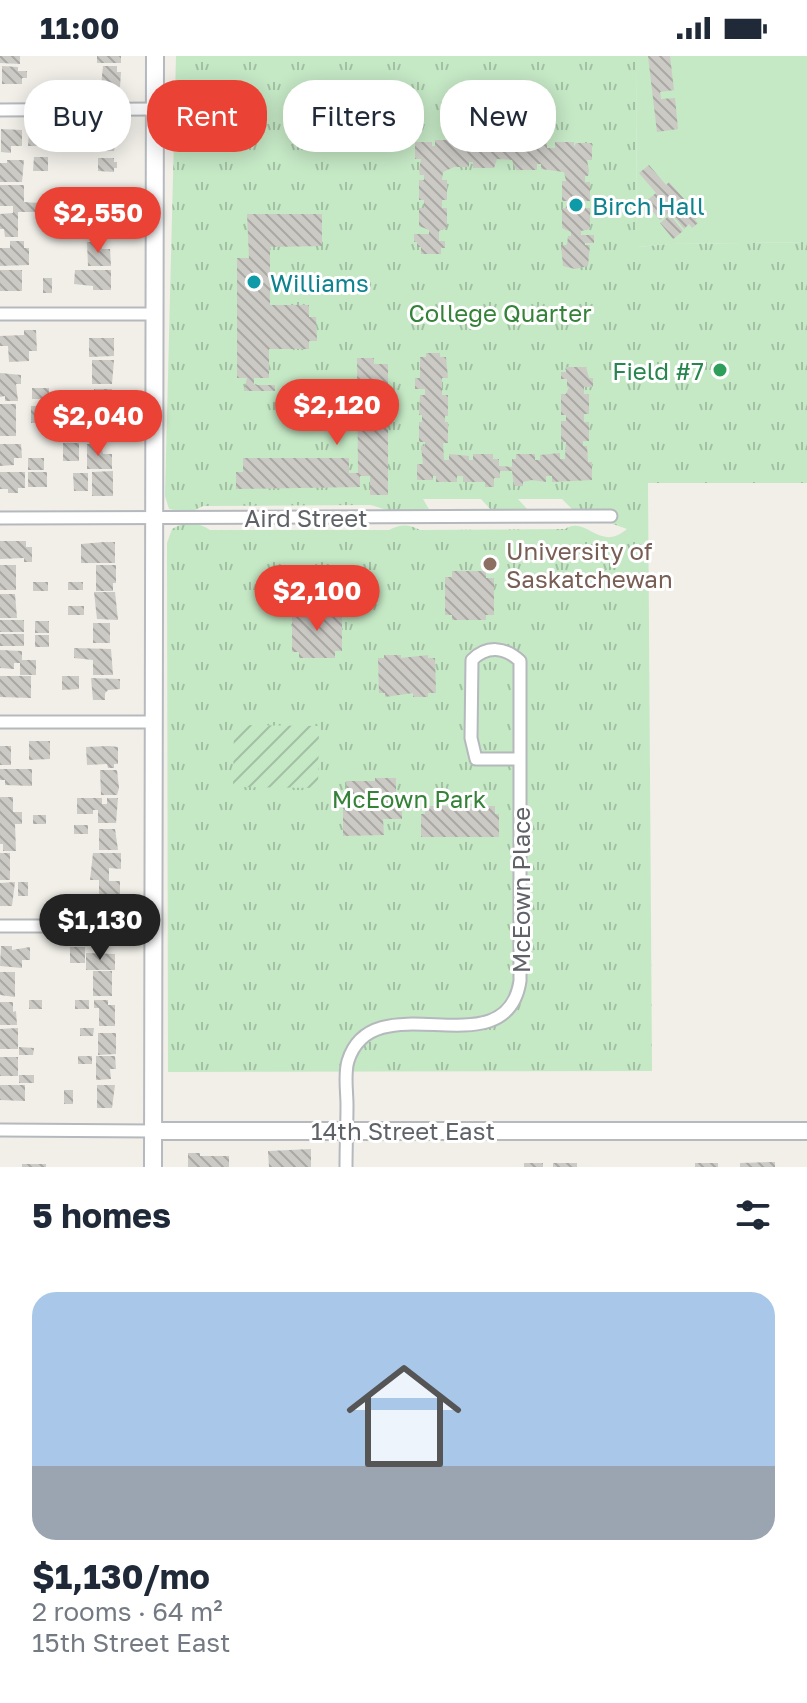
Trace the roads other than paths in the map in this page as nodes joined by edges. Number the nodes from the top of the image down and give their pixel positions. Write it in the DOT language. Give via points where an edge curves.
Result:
graph roads {
  1 [pos="155,56"];
  2 [pos="155,80"];
  3 [pos="147,109"];
  4 [pos="0,110"];
  5 [pos="154,152"];
  6 [pos="0,314"];
  7 [pos="155,314"];
  8 [pos="611,516"];
  9 [pos="152,517"];
  10 [pos="0,518"];
  11 [pos="0,722"];
  12 [pos="153,722"];
  13 [pos="520,759"];
  14 [pos="0,926"];
  15 [pos="152,926"];
  16 [pos="0,1130"];
  17 [pos="346,1130"];
  18 [pos="152,1131"];
  19 [pos="807,1131"];
  20 [pos="153,1167"];
  21 [pos="346,1167"];
  1 -- 2 [label="main road"];
  3 -- 4 [label="street"];
  5 -- 7 [label="main road"];
  6 -- 7 [label="street"];
  7 -- 9 [label="main road"];
  8 -- 9 [label="street, Aird Street"];
  9 -- 10 [label="street, Aird Street"];
  9 -- 12 [label="main road"];
  11 -- 12 [label="street"];
  12 -- 15 [label="main road"];
  13 -- 13 [label="street, McEown Place" via="520,661 505,651 483,652 472,660 471,738 476,759"];
  13 -- 17 [label="street, McEown Place" via="520,981 513,1004 485,1023 395,1024 368,1035 349,1060"];
  14 -- 15 [label="street"];
  15 -- 18 [label="main road"];
  16 -- 18 [label="street, 14th Street East"];
  17 -- 18 [label="main road, 14th Street East"];
  17 -- 19 [label="main road, 14th Street East"];
  17 -- 21 [label="street, McEown Place"];
  18 -- 20 [label="main road"];
}
